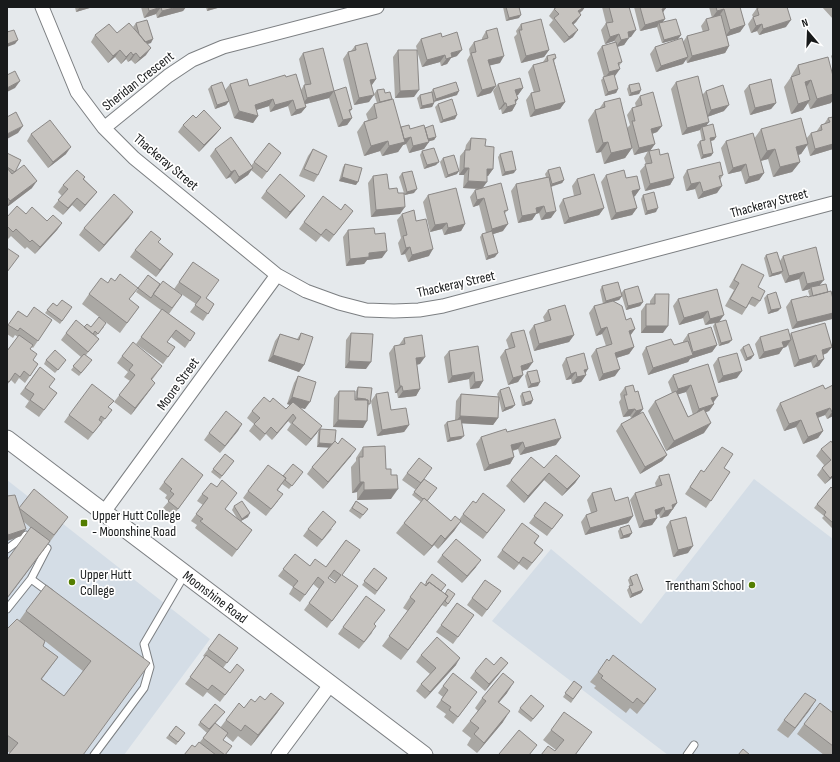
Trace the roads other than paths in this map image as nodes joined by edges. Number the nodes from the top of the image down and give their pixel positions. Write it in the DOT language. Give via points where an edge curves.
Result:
graph roads {
  1 [pos="42,7"];
  2 [pos="377,7"];
  3 [pos="104,128"];
  4 [pos="833,203"];
  5 [pos="277,275"];
  6 [pos="7,439"];
  7 [pos="104,512"];
  8 [pos="7,549"];
  9 [pos="185,574"];
  10 [pos="31,579"];
  11 [pos="56,597"];
  12 [pos="7,609"];
  13 [pos="138,658"];
  14 [pos="150,667"];
  15 [pos="330,685"];
  16 [pos="694,745"];
  17 [pos="94,755"];
  18 [pos="278,755"];
  19 [pos="424,755"];
  20 [pos="687,755"];
  1 -- 3 [label="street, Thackeray Street" via="77,92"];
  2 -- 3 [label="street, Sheridan Crescent" via="223,47 192,60 168,76"];
  3 -- 5 [label="street, Thackeray Street" via="134,158"];
  4 -- 5 [label="street, Thackeray Street" via="443,306 419,310 366,310 306,291"];
  5 -- 7 [label="street, Moore Street"];
  6 -- 7 [label="street, Moonshine Road"];
  7 -- 9 [label="street, Moonshine Road"];
  8 -- 10 [label="lane" via="26,535 47,548"];
  9 -- 14 [label="lane" via="144,644"];
  9 -- 15 [label="street, Moonshine Road"];
  10 -- 11 [label="lane"];
  10 -- 12 [label="lane"];
  13 -- 14 [label="lane"];
  14 -- 17 [label="lane" via="144,688"];
  15 -- 18 [label="street"];
  15 -- 19 [label="street, Moonshine Road"];
  16 -- 20 [label="lane"];
}
